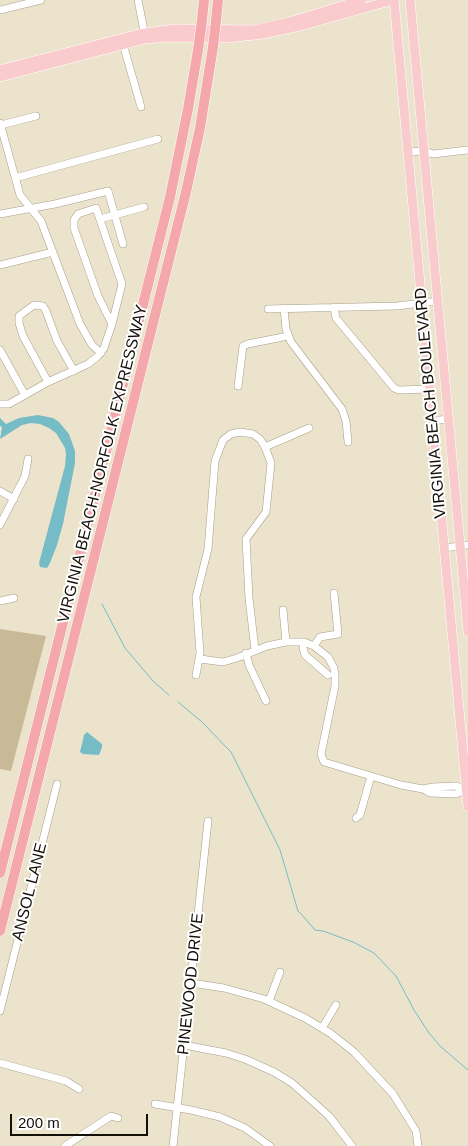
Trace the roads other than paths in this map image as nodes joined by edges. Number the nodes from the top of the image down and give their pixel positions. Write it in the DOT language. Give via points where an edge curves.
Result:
graph roads {
  1 [pos="40,0"];
  2 [pos="138,0"];
  3 [pos="204,0"];
  4 [pos="218,0"];
  5 [pos="362,0"];
  6 [pos="393,0"];
  7 [pos="410,0"];
  8 [pos="22,2"];
  9 [pos="0,10"];
  10 [pos="225,34"];
  11 [pos="145,36"];
  12 [pos="123,44"];
  13 [pos="0,70"];
  14 [pos="0,77"];
  15 [pos="142,107"];
  16 [pos="36,116"];
  17 [pos="0,124"];
  18 [pos="158,139"];
  19 [pos="468,150"];
  20 [pos="424,156"];
  21 [pos="408,157"];
  22 [pos="15,178"];
  23 [pos="144,207"];
  24 [pos="29,208"];
  25 [pos="0,214"];
  26 [pos="115,215"];
  27 [pos="100,219"];
  28 [pos="124,244"];
  29 [pos="53,252"];
  30 [pos="0,265"];
  31 [pos="438,301"];
  32 [pos="422,303"];
  33 [pos="334,307"];
  34 [pos="268,308"];
  35 [pos="284,308"];
  36 [pos="112,324"];
  37 [pos="288,336"];
  38 [pos="0,350"];
  39 [pos="101,353"];
  40 [pos="74,371"];
  41 [pos="48,382"];
  42 [pos="238,386"];
  43 [pos="430,389"];
  44 [pos="25,395"];
  45 [pos="0,404"];
  46 [pos="448,419"];
  47 [pos="432,421"];
  48 [pos="309,428"];
  49 [pos="348,442"];
  50 [pos="265,447"];
  51 [pos="28,459"];
  52 [pos="0,491"];
  53 [pos="14,498"];
  54 [pos="0,525"];
  55 [pos="464,546"];
  56 [pos="444,548"];
  57 [pos="334,593"];
  58 [pos="14,598"];
  59 [pos="0,601"];
  60 [pos="283,610"];
  61 [pos="468,632"];
  62 [pos="286,642"];
  63 [pos="304,642"];
  64 [pos="314,646"];
  65 [pos="255,650"];
  66 [pos="246,654"];
  67 [pos="200,659"];
  68 [pos="196,675"];
  69 [pos="328,675"];
  70 [pos="266,702"];
  71 [pos="371,776"];
  72 [pos="56,784"];
  73 [pos="467,789"];
  74 [pos="468,806"];
  75 [pos="356,818"];
  76 [pos="208,821"];
  77 [pos="0,873"];
  78 [pos="0,931"];
  79 [pos="280,972"];
  80 [pos="191,983"];
  81 [pos="270,1001"];
  82 [pos="336,1005"];
  83 [pos="0,1010"];
  84 [pos="322,1028"];
  85 [pos="184,1045"];
  86 [pos="0,1063"];
  87 [pos="79,1089"];
  88 [pos="155,1104"];
  89 [pos="178,1108"];
  90 [pos="118,1118"];
  91 [pos="65,1146"];
  92 [pos="173,1146"];
  93 [pos="270,1146"];
  94 [pos="352,1146"];
  95 [pos="418,1146"];
  1 -- 8 [label="street"];
  2 -- 11 [label="street"];
  3 -- 77 [label="highway, VIRGINIA BEACH-NORFOLK EXPRESSWAY, bridge" via="187,118 170,197"];
  4 -- 78 [label="highway, VIRGINIA BEACH-NORFOLK EXPRESSWAY, bridge" via="200,128 186,192"];
  5 -- 10 [label="main road" via="271,26"];
  6 -- 10 [label="main road" via="282,31"];
  6 -- 21 [label="main road, VIRGINIA BEACH BOULEVARD"];
  7 -- 20 [label="main road, VIRGINIA BEACH BOULEVARD"];
  8 -- 9 [label="street"];
  10 -- 11 [label="main road"];
  11 -- 12 [label="main road"];
  11 -- 13 [label="main road"];
  12 -- 14 [label="main road"];
  12 -- 15 [label="street"];
  16 -- 17 [label="street"];
  17 -- 22 [label="street"];
  18 -- 22 [label="street"];
  19 -- 20 [label="street"];
  20 -- 21 [label="street"];
  20 -- 31 [label="main road, VIRGINIA BEACH BOULEVARD"];
  21 -- 32 [label="main road, VIRGINIA BEACH BOULEVARD"];
  22 -- 24 [label="street" via="20,195"];
  23 -- 26 [label="street"];
  24 -- 25 [label="street"];
  24 -- 26 [label="street" via="108,191"];
  24 -- 29 [label="street" via="41,222"];
  26 -- 27 [label="street"];
  26 -- 28 [label="street"];
  27 -- 36 [label="street" via="122,284"];
  27 -- 36 [label="street" via="96,208 78,214 74,228 98,296"];
  29 -- 30 [label="street"];
  29 -- 39 [label="street" via="80,324 87,338"];
  31 -- 32 [label="street"];
  31 -- 46 [label="main road, VIRGINIA BEACH BOULEVARD"];
  32 -- 33 [label="street"];
  32 -- 43 [label="main road, VIRGINIA BEACH BOULEVARD"];
  33 -- 35 [label="street"];
  33 -- 43 [label="street" via="336,318 394,388"];
  34 -- 35 [label="street"];
  35 -- 37 [label="street"];
  36 -- 39 [label="street"];
  37 -- 42 [label="street" via="243,346"];
  37 -- 49 [label="street" via="339,403 344,413"];
  38 -- 44 [label="street"];
  39 -- 40 [label="street"];
  40 -- 41 [label="street"];
  40 -- 41 [label="street" via="42,306 34,305 19,316 23,336"];
  41 -- 44 [label="street"];
  43 -- 47 [label="main road, VIRGINIA BEACH BOULEVARD"];
  44 -- 45 [label="street" via="9,404"];
  46 -- 47 [label="street"];
  46 -- 55 [label="main road, VIRGINIA BEACH BOULEVARD"];
  47 -- 56 [label="main road, VIRGINIA BEACH BOULEVARD"];
  48 -- 50 [label="street"];
  50 -- 65 [label="street" via="271,463 267,508 246,539"];
  50 -- 67 [label="street" via="253,434 234,433 223,440 218,452 208,549 196,597"];
  51 -- 53 [label="street" via="25,476"];
  52 -- 53 [label="street"];
  53 -- 54 [label="street"];
  55 -- 56 [label="street"];
  55 -- 61 [label="main road, VIRGINIA BEACH BOULEVARD"];
  56 -- 73 [label="main road, VIRGINIA BEACH BOULEVARD"];
  57 -- 64 [label="street" via="338,634 320,637"];
  58 -- 59 [label="street"];
  60 -- 62 [label="street"];
  62 -- 63 [label="street"];
  62 -- 65 [label="street"];
  63 -- 64 [label="street"];
  63 -- 69 [label="street" via="305,655"];
  64 -- 71 [label="street" via="328,657 335,676 321,757 327,763"];
  65 -- 66 [label="street"];
  66 -- 67 [label="street" via="223,662"];
  66 -- 70 [label="street"];
  67 -- 68 [label="street"];
  71 -- 73 [label="street" via="430,793 457,794"];
  71 -- 75 [label="street" via="360,815"];
  72 -- 83 [label="street, ANSOL LANE"];
  73 -- 74 [label="main road, VIRGINIA BEACH BOULEVARD"];
  76 -- 80 [label="street, PINEWOOD DRIVE"];
  79 -- 81 [label="street"];
  80 -- 81 [label="street"];
  80 -- 85 [label="street, PINEWOOD DRIVE"];
  81 -- 84 [label="street"];
  82 -- 84 [label="street"];
  84 -- 95 [label="street" via="354,1052 393,1094 416,1131"];
  85 -- 89 [label="street, PINEWOOD DRIVE"];
  85 -- 94 [label="street" via="226,1053 280,1076 317,1104"];
  86 -- 87 [label="street" via="66,1081"];
  88 -- 89 [label="street"];
  89 -- 92 [label="street, PINEWOOD DRIVE"];
  89 -- 93 [label="street" via="233,1122"];
  90 -- 91 [label="street" via="111,1116"];
}
